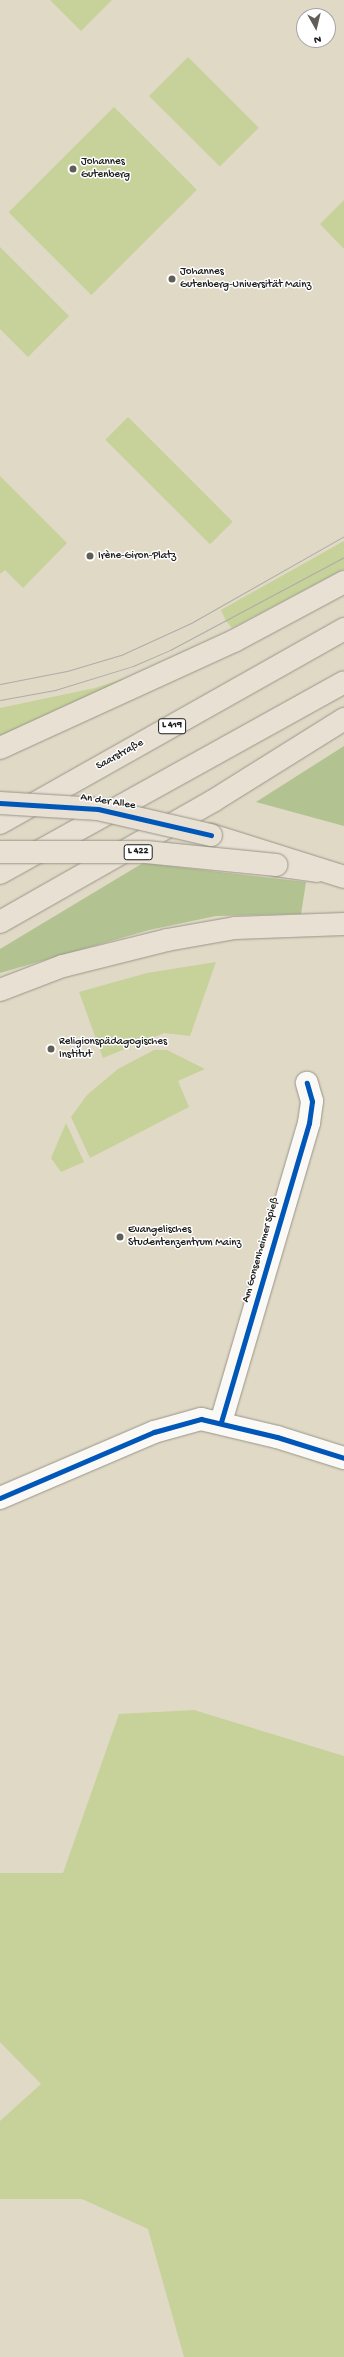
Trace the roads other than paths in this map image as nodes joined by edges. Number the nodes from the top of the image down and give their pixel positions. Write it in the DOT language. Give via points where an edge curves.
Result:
graph roads {
  1 [pos="344,582"];
  2 [pos="344,629"];
  3 [pos="344,682"];
  4 [pos="344,719"];
  5 [pos="0,748"];
  6 [pos="0,802"];
  7 [pos="0,823"];
  8 [pos="0,852"];
  9 [pos="282,862"];
  10 [pos="0,873"];
  11 [pos="344,877"];
  12 [pos="0,922"];
  13 [pos="344,924"];
  14 [pos="0,990"];
  15 [pos="307,1083"];
  16 [pos="221,1422"];
  17 [pos="344,1458"];
  18 [pos="0,1498"];
  1 -- 5 [label="main road" via="234,641"];
  2 -- 7 [label="main road, Saarstraße / L 419"];
  3 -- 10 [label="main road"];
  4 -- 12 [label="main road" via="213,801"];
  6 -- 9 [label="main road, An der Allee / L 422, bridge" via="98,809 133,815"];
  8 -- 9 [label="main road, L 422, bridge" via="146,852"];
  9 -- 11 [label="main road, L 422"];
  13 -- 14 [label="main road" via="235,928 166,940 63,966"];
  15 -- 16 [label="street, Am Gonsenheimer Spieß" via="312,1101 309,1123"];
  16 -- 17 [label="street"];
  16 -- 18 [label="street" via="201,1419 154,1432"];
}
